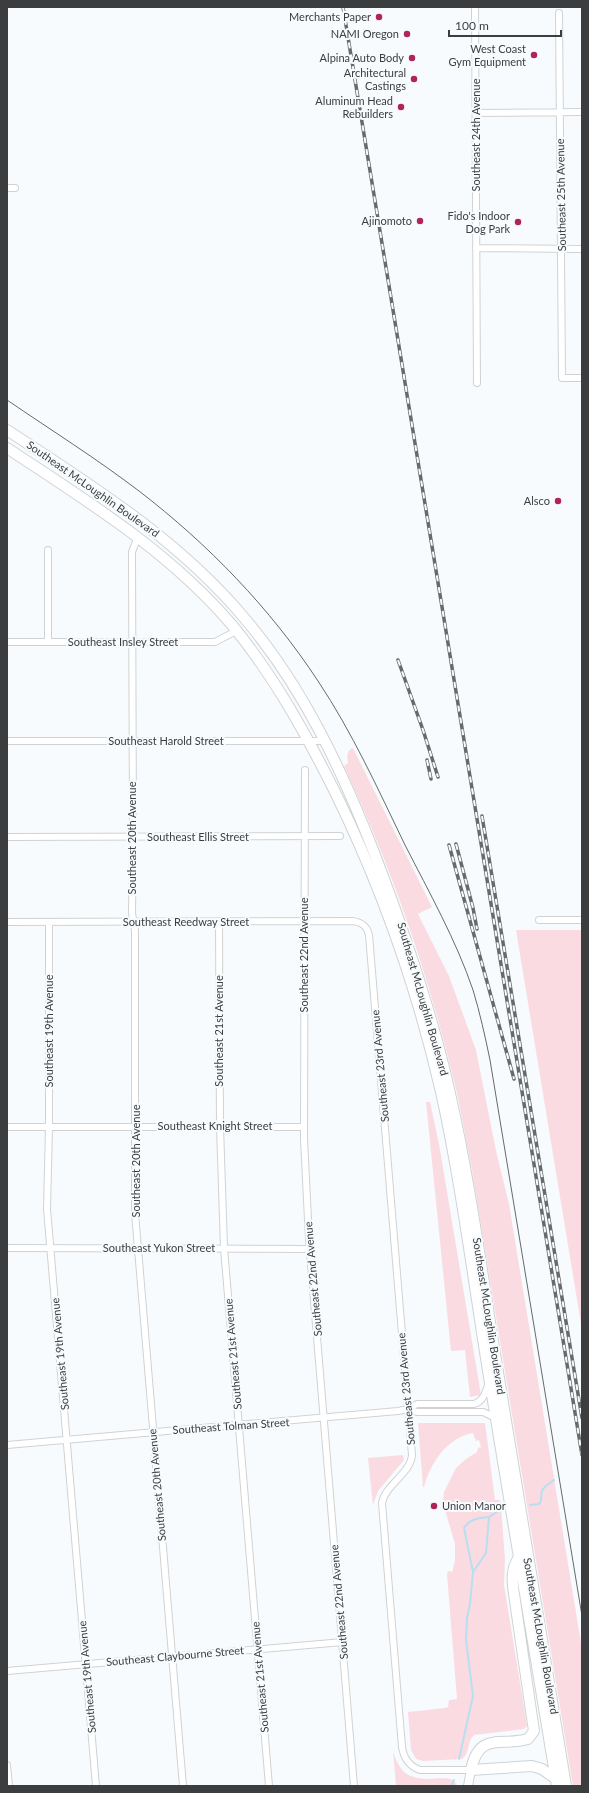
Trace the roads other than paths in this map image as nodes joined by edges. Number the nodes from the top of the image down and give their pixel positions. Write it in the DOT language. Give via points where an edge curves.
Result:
graph roads {
  1 [pos="475,7"];
  2 [pos="560,13"];
  3 [pos="560,112"];
  4 [pos="582,112"];
  5 [pos="476,113"];
  6 [pos="7,188"];
  7 [pos="15,188"];
  8 [pos="476,248"];
  9 [pos="562,249"];
  10 [pos="582,249"];
  11 [pos="582,378"];
  12 [pos="477,383"];
  13 [pos="7,430"];
  14 [pos="7,448"];
  15 [pos="138,536"];
  16 [pos="48,550"];
  17 [pos="236,631"];
  18 [pos="7,642"];
  19 [pos="48,642"];
  20 [pos="133,642"];
  21 [pos="133,740"];
  22 [pos="7,741"];
  23 [pos="308,741"];
  24 [pos="324,741"];
  25 [pos="305,770"];
  26 [pos="304,836"];
  27 [pos="340,836"];
  28 [pos="7,837"];
  29 [pos="133,837"];
  30 [pos="539,920"];
  31 [pos="582,920"];
  32 [pos="7,922"];
  33 [pos="49,922"];
  34 [pos="133,922"];
  35 [pos="219,922"];
  36 [pos="304,922"];
  37 [pos="364,924"];
  38 [pos="49,1126"];
  39 [pos="136,1126"];
  40 [pos="220,1126"];
  41 [pos="7,1127"];
  42 [pos="303,1127"];
  43 [pos="7,1248"];
  44 [pos="51,1248"];
  45 [pos="138,1248"];
  46 [pos="224,1248"];
  47 [pos="310,1249"];
  48 [pos="490,1380"];
  49 [pos="408,1409"];
  50 [pos="324,1418"];
  51 [pos="496,1418"];
  52 [pos="239,1426"];
  53 [pos="152,1432"];
  54 [pos="67,1440"];
  55 [pos="7,1445"];
  56 [pos="514,1502"];
  57 [pos="516,1513"];
  58 [pos="519,1556"];
  59 [pos="343,1642"];
  60 [pos="258,1649"];
  61 [pos="172,1657"];
  62 [pos="86,1664"];
  63 [pos="7,1671"];
  64 [pos="7,1764"];
  65 [pos="471,1770"];
  66 [pos="556,1782"];
  67 [pos="9,1786"];
  68 [pos="96,1786"];
  69 [pos="183,1786"];
  70 [pos="269,1786"];
  71 [pos="354,1786"];
  72 [pos="468,1786"];
  73 [pos="566,1786"];
  1 -- 5 [label="street, Southeast 24th Avenue"];
  2 -- 3 [label="street, Southeast 25th Avenue"];
  3 -- 4 [label="street"];
  3 -- 5 [label="street"];
  3 -- 9 [label="street, Southeast 25th Avenue"];
  5 -- 8 [label="street, Southeast 24th Avenue"];
  6 -- 7 [label="street"];
  8 -- 9 [label="street"];
  8 -- 12 [label="street, Southeast 24th Avenue"];
  9 -- 10 [label="street"];
  9 -- 11 [label="street, Southeast 25th Avenue" via="562,378"];
  13 -- 24 [label="highway, Southeast McLoughlin Boulevard" via="130,513 180,552 205,576 246,620 276,659"];
  14 -- 15 [label="highway, Southeast McLoughlin Boulevard"];
  15 -- 17 [label="highway, Southeast McLoughlin Boulevard" via="195,586"];
  15 -- 20 [label="street, Southeast 20th Avenue" via="132,552"];
  16 -- 19 [label="street"];
  17 -- 20 [label="street, Southeast Insley Street" via="215,642"];
  17 -- 23 [label="highway, Southeast McLoughlin Boulevard" via="273,682"];
  18 -- 19 [label="street, Southeast Insley Street"];
  19 -- 20 [label="street, Southeast Insley Street"];
  20 -- 21 [label="street, Southeast 20th Avenue"];
  21 -- 22 [label="street, Southeast Harold Street"];
  21 -- 23 [label="street, Southeast Harold Street"];
  21 -- 29 [label="street, Southeast 20th Avenue"];
  23 -- 24 [label="street, Southeast Harold Street"];
  23 -- 48 [label="highway, Southeast McLoughlin Boulevard" via="366,856 396,935 423,1023 440,1088 452,1150"];
  24 -- 56 [label="highway, Southeast McLoughlin Boulevard" via="358,810 392,900 439,1049 459,1136"];
  25 -- 26 [label="street, Southeast 22nd Avenue"];
  26 -- 27 [label="street, Southeast Ellis Street"];
  26 -- 29 [label="street, Southeast Ellis Street"];
  26 -- 36 [label="street, Southeast 22nd Avenue"];
  28 -- 29 [label="street, Southeast Ellis Street"];
  29 -- 34 [label="street, Southeast 20th Avenue"];
  30 -- 31 [label="street"];
  32 -- 33 [label="street, Southeast Reedway Street"];
  33 -- 34 [label="street, Southeast Reedway Street"];
  33 -- 38 [label="street, Southeast 19th Avenue"];
  34 -- 35 [label="street, Southeast Reedway Street"];
  34 -- 39 [label="street, Southeast 20th Avenue"];
  35 -- 36 [label="street, Southeast Reedway Street"];
  35 -- 40 [label="street, Southeast 21st Avenue"];
  36 -- 37 [label="street, Southeast Reedway Street" via="352,921"];
  36 -- 42 [label="street, Southeast 22nd Avenue"];
  37 -- 49 [label="street, Southeast 23rd Avenue" via="370,935"];
  38 -- 39 [label="street, Southeast Knight Street"];
  38 -- 41 [label="street, Southeast Knight Street"];
  38 -- 44 [label="street, Southeast 19th Avenue" via="47,1196"];
  39 -- 40 [label="street, Southeast Knight Street"];
  39 -- 45 [label="street, Southeast 20th Avenue" via="134,1180"];
  40 -- 42 [label="street, Southeast Knight Street"];
  40 -- 46 [label="street, Southeast 21st Avenue"];
  42 -- 47 [label="street, Southeast 22nd Avenue"];
  43 -- 44 [label="street, Southeast Yukon Street"];
  44 -- 45 [label="street, Southeast Yukon Street"];
  44 -- 54 [label="street, Southeast 19th Avenue"];
  45 -- 46 [label="street, Southeast Yukon Street"];
  45 -- 53 [label="street, Southeast 20th Avenue"];
  46 -- 47 [label="street, Southeast Yukon Street"];
  46 -- 52 [label="street, Southeast 21st Avenue"];
  47 -- 50 [label="street, Southeast 22nd Avenue"];
  48 -- 49 [label="street, Southeast Tolman Street" via="479,1403 417,1404"];
  48 -- 51 [label="highway, Southeast McLoughlin Boulevard"];
  49 -- 50 [label="street, Southeast Tolman Street"];
  49 -- 51 [label="street, Southeast Tolman Street" via="417,1412 483,1412"];
  49 -- 65 [label="street, Southeast 23rd Avenue" via="412,1460 385,1494 382,1503 403,1752 410,1766 420,1770"];
  50 -- 52 [label="street, Southeast Tolman Street"];
  50 -- 59 [label="street, Southeast 22nd Avenue"];
  51 -- 56 [label="highway, Southeast McLoughlin Boulevard"];
  52 -- 53 [label="street, Southeast Tolman Street"];
  52 -- 60 [label="street, Southeast 21st Avenue"];
  53 -- 54 [label="street, Southeast Tolman Street"];
  53 -- 61 [label="street, Southeast 20th Avenue"];
  54 -- 55 [label="street, Southeast Tolman Street"];
  54 -- 62 [label="street, Southeast 19th Avenue"];
  56 -- 57 [label="highway, Southeast McLoughlin Boulevard"];
  57 -- 58 [label="highway, Southeast McLoughlin Boulevard"];
  57 -- 73 [label="highway, Southeast McLoughlin Boulevard"];
  58 -- 65 [label="highway" via="513,1566 512,1575 534,1731 528,1739 498,1742 480,1748 475,1754"];
  58 -- 66 [label="highway, Southeast McLoughlin Boulevard"];
  59 -- 60 [label="street, Southeast Claybourne Street"];
  59 -- 71 [label="street, Southeast 22nd Avenue"];
  60 -- 61 [label="street, Southeast Claybourne Street"];
  60 -- 70 [label="street, Southeast 21st Avenue"];
  61 -- 62 [label="street, Southeast Claybourne Street"];
  61 -- 69 [label="street, Southeast 20th Avenue"];
  62 -- 63 [label="street, Southeast Claybourne Street"];
  62 -- 68 [label="street, Southeast 19th Avenue"];
  64 -- 67 [label="street"];
  65 -- 66 [label="highway" via="532,1766 542,1769"];
  65 -- 72 [label="main road"];
}
